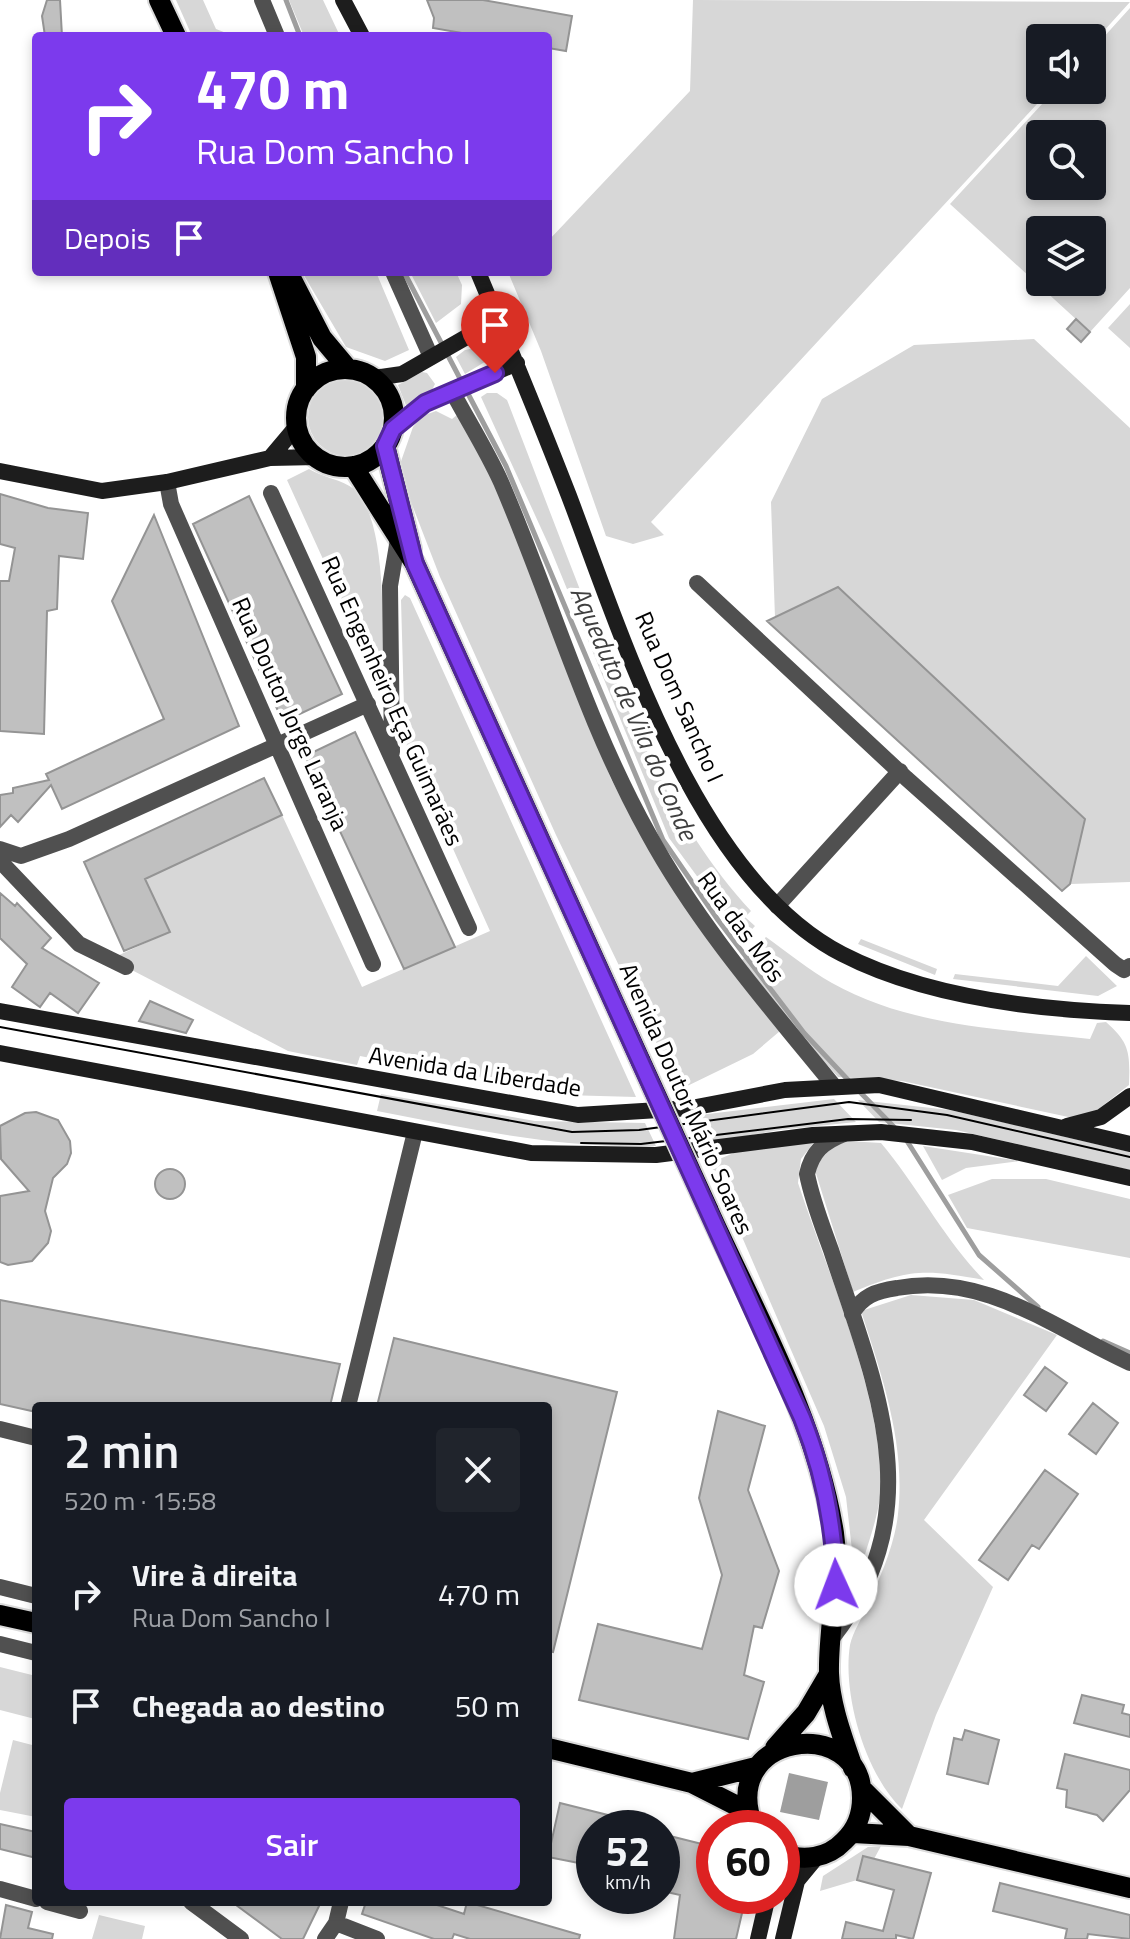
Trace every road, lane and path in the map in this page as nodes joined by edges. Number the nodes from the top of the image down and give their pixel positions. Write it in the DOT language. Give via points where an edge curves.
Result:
graph roads {
  1 [pos="159,0"];
  2 [pos="262,0"];
  3 [pos="343,0"];
  4 [pos="174,32"];
  5 [pos="275,32"];
  6 [pos="360,32"];
  7 [pos="279,276"];
  8 [pos="290,276"];
  9 [pos="395,276"];
  10 [pos="480,276"];
  11 [pos="498,319"];
  12 [pos="431,357"];
  13 [pos="517,363"];
  14 [pos="348,369"];
  15 [pos="374,378"];
  16 [pos="306,389"];
  17 [pos="452,391"];
  18 [pos="297,426"];
  19 [pos="389,437"];
  20 [pos="317,457"];
  21 [pos="270,458"];
  22 [pos="353,466"];
  23 [pos="0,471"];
  24 [pos="167,482"];
  25 [pos="271,493"];
  26 [pos="398,539"];
  27 [pos="415,564"];
  28 [pos="697,583"];
  29 [pos="368,704"];
  30 [pos="276,744"];
  31 [pos="392,758"];
  32 [pos="900,771"];
  33 [pos="0,849"];
  34 [pos="0,861"];
  35 [pos="777,906"];
  36 [pos="469,928"];
  37 [pos="373,964"];
  38 [pos="1130,966"];
  39 [pos="126,967"];
  40 [pos="0,1011"];
  41 [pos="1130,1013"];
  42 [pos="0,1053"];
  43 [pos="834,1086"];
  44 [pos="1130,1096"];
  45 [pos="1063,1127"];
  46 [pos="415,1132"];
  47 [pos="847,1132"];
  48 [pos="1130,1144"];
  49 [pos="1130,1178"];
  50 [pos="852,1314"];
  51 [pos="1130,1363"];
  52 [pos="349,1402"];
  53 [pos="0,1429"];
  54 [pos="32,1437"];
  55 [pos="0,1587"];
  56 [pos="32,1595"];
  57 [pos="0,1615"];
  58 [pos="32,1622"];
  59 [pos="833,1637"];
  60 [pos="0,1644"];
  61 [pos="32,1652"];
  62 [pos="829,1674"];
  63 [pos="552,1749"];
  64 [pos="772,1751"];
  65 [pos="756,1767"];
  66 [pos="853,1768"];
  67 [pos="692,1783"];
  68 [pos="862,1789"];
  69 [pos="734,1810"];
  70 [pos="749,1810"];
  71 [pos="853,1833"];
  72 [pos="909,1836"];
  73 [pos="800,1858"];
  74 [pos="816,1858"];
  75 [pos="1130,1888"];
  76 [pos="0,1889"];
  77 [pos="32,1898"];
  78 [pos="62,1906"];
  79 [pos="196,1906"];
  80 [pos="340,1906"];
  81 [pos="80,1911"];
  82 [pos="764,1914"];
  83 [pos="336,1923"];
  84 [pos="241,1939"];
  85 [pos="325,1939"];
  86 [pos="377,1939"];
  87 [pos="758,1939"];
  88 [pos="783,1939"];
  1 -- 4 [label="main road"];
  2 -- 5 [label="street"];
  3 -- 6 [label="street"];
  7 -- 16 [label="main road" via="306,357"];
  8 -- 14 [label="main road" via="322,338"];
  9 -- 12 [label="street"];
  10 -- 11 [label="street, Rua Dom Sancho I"];
  11 -- 12 [label="street"];
  11 -- 13 [label="street, Rua Dom Sancho I"];
  12 -- 15 [label="street" via="402,374"];
  13 -- 17 [label="street"];
  13 -- 35 [label="street, Rua Dom Sancho I" via="674,753 749,878"];
  14 -- 15 [label="main road"];
  14 -- 16 [label="main road" via="324,374"];
  15 -- 19 [label="main road" via="391,400"];
  16 -- 18 [label="main road"];
  17 -- 19 [label="street" via="425,403"];
  17 -- 43 [label="street, Rua das Mós" via="500,479 616,772 648,835 746,978"];
  18 -- 20 [label="main road" via="307,449"];
  18 -- 21 [label="street"];
  19 -- 22 [label="main road" via="376,455"];
  19 -- 27 [label="main road, Avenida Doutor Mário Soares"];
  20 -- 21 [label="street"];
  20 -- 22 [label="main road"];
  21 -- 24 [label="street"];
  22 -- 26 [label="main road, Avenida Doutor Mário Soares"];
  23 -- 24 [label="street" via="102,491"];
  24 -- 30 [label="street, Rua Doutor Jorge Laranja" via="171,504"];
  25 -- 29 [label="street, Rua Engenheiro Eça Guimarães"];
  26 -- 27 [label="main road, Avenida Doutor Mário Soares"];
  26 -- 31 [label="street" via="390,586"];
  27 -- 59 [label="main road, Avenida Doutor Mário Soares, bridge" via="813,1445 834,1536"];
  28 -- 32 [label="street"];
  29 -- 30 [label="street"];
  29 -- 31 [label="street, Rua Engenheiro Eça Guimarães"];
  30 -- 33 [label="street" via="34,852 21,856"];
  30 -- 37 [label="street, Rua Doutor Jorge Laranja"];
  31 -- 36 [label="street, Rua Engenheiro Eça Guimarães"];
  32 -- 35 [label="street"];
  32 -- 38 [label="street" via="1115,964 1124,970"];
  34 -- 39 [label="street" via="79,944"];
  35 -- 41 [label="street, Rua Dom Sancho I" via="840,953 941,991"];
  40 -- 43 [label="street, Avenida da Liberdade" via="578,1115 691,1108"];
  42 -- 46 [label="street"];
  43 -- 45 [label="street, Avenida da Liberdade" via="879,1085 921,1092"];
  44 -- 45 [label="street" via="1101,1117"];
  45 -- 48 [label="street, Avenida da Liberdade"];
  46 -- 47 [label="street" via="531,1153 617,1157"];
  46 -- 52 [label="street"];
  47 -- 49 [label="street" via="972,1142"];
  47 -- 50 [label="street" via="817,1150 807,1174"];
  50 -- 51 [label="street" via="877,1291 914,1285 964,1287 1027,1309"];
  50 -- 59 [label="street" via="881,1402 889,1447 888,1486 871,1569"];
  53 -- 54 [label="street"];
  55 -- 56 [label="street"];
  57 -- 58 [label="main road"];
  59 -- 62 [label="main road, Avenida Doutor Mário Soares"];
  60 -- 61 [label="street"];
  62 -- 64 [label="main road, Avenida Doutor Mário Soares" via="806,1713"];
  62 -- 66 [label="main road, Avenida Doutor Mário Soares"];
  63 -- 67 [label="main road"];
  64 -- 65 [label="main road, Avenida Doutor Mário Soares"];
  64 -- 66 [label="main road" via="793,1743 816,1743 837,1751"];
  65 -- 67 [label="main road"];
  65 -- 70 [label="main road" via="747,1788"];
  66 -- 68 [label="main road, Avenida Doutor Mário Soares"];
  67 -- 69 [label="main road"];
  68 -- 71 [label="main road" via="862,1812"];
  68 -- 72 [label="main road"];
  71 -- 72 [label="main road"];
  71 -- 74 [label="main road" via="837,1849"];
  72 -- 75 [label="main road"];
  73 -- 74 [label="main road"];
  74 -- 88 [label="street" via="797,1881"];
  76 -- 77 [label="street"];
  78 -- 81 [label="street"];
  79 -- 84 [label="street"];
  80 -- 83 [label="street"];
  82 -- 87 [label="street"];
  83 -- 85 [label="street"];
  83 -- 86 [label="street"];
}
